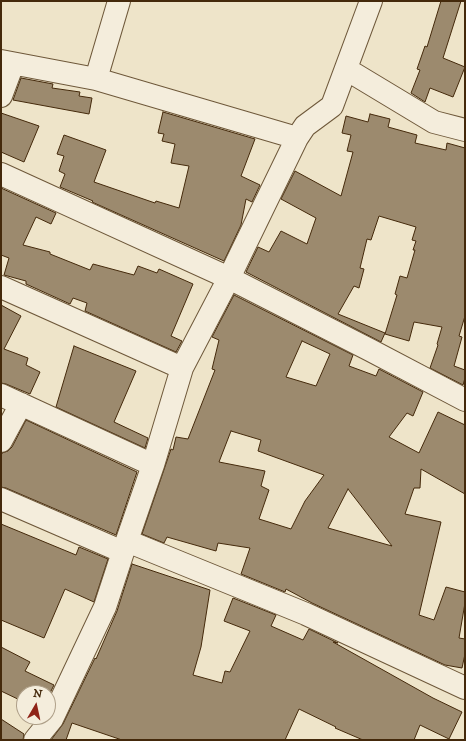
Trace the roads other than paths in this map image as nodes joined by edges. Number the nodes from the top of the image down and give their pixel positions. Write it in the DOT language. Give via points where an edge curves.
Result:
graph roads {
  1 [pos="119,1"];
  2 [pos="372,1"];
  3 [pos="7,62"];
  4 [pos="346,69"];
  5 [pos="96,79"];
  6 [pos="1,96"];
  7 [pos="465,130"];
  8 [pos="297,138"];
  9 [pos="1,174"];
  10 [pos="229,278"];
  11 [pos="1,287"];
  12 [pos="182,368"];
  13 [pos="1,395"];
  14 [pos="465,400"];
  15 [pos="21,404"];
  16 [pos="1,441"];
  17 [pos="153,466"];
  18 [pos="1,499"];
  19 [pos="125,547"];
  20 [pos="465,688"];
  21 [pos="35,740"];
  1 -- 5 [label="street"];
  2 -- 4 [label="street"];
  3 -- 5 [label="street"];
  3 -- 6 [label="street"];
  4 -- 7 [label="street" via="434,122"];
  4 -- 8 [label="street" via="332,106 305,126"];
  5 -- 8 [label="street"];
  8 -- 10 [label="street"];
  9 -- 10 [label="street"];
  10 -- 12 [label="street"];
  10 -- 14 [label="street"];
  11 -- 12 [label="street"];
  12 -- 17 [label="street"];
  13 -- 15 [label="street"];
  15 -- 16 [label="street"];
  15 -- 17 [label="street"];
  17 -- 19 [label="street"];
  18 -- 19 [label="street"];
  19 -- 20 [label="street" via="306,614"];
  19 -- 21 [label="street" via="106,607 52,719"];
}
